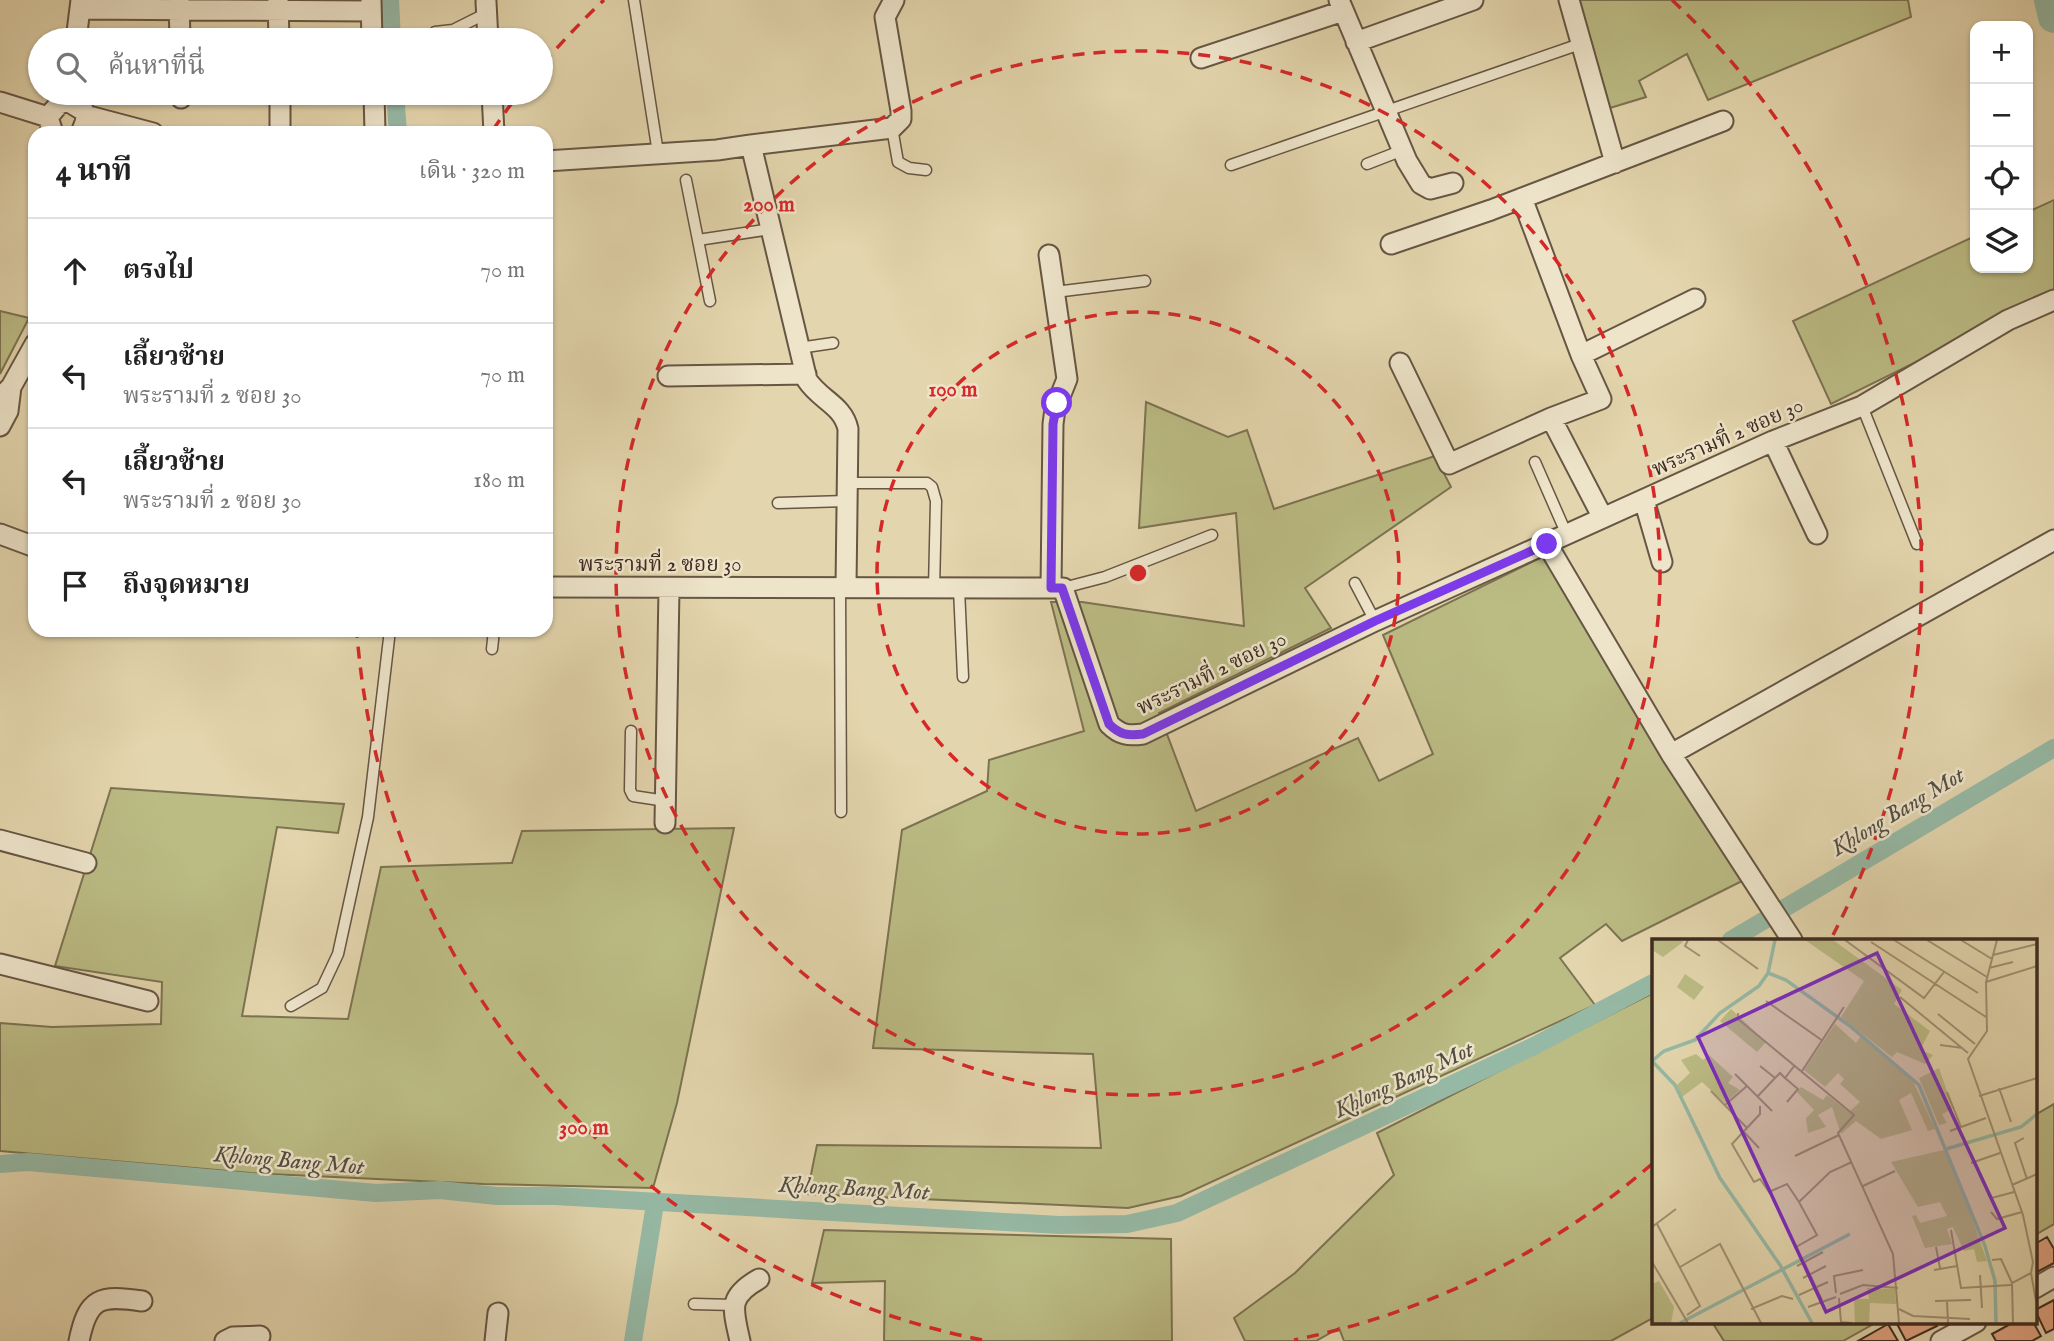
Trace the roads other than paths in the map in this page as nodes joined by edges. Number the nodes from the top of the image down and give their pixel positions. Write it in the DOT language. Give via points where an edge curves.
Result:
graph roads {
  1 [pos="634,0"];
  2 [pos="894,0"];
  3 [pos="1473,0"];
  4 [pos="1569,0"];
  5 [pos="81,5"];
  6 [pos="278,5"];
  7 [pos="371,5"];
  8 [pos="1341,5"];
  9 [pos="179,6"];
  10 [pos="486,7"];
  11 [pos="78,28"];
  12 [pos="180,28"];
  13 [pos="279,28"];
  14 [pos="372,28"];
  15 [pos="456,28"];
  16 [pos="487,28"];
  17 [pos="1356,42"];
  18 [pos="1580,44"];
  19 [pos="1201,58"];
  20 [pos="0,102"];
  21 [pos="58,105"];
  22 [pos="78,105"];
  23 [pos="279,105"];
  24 [pos="374,105"];
  25 [pos="493,105"];
  26 [pos="1386,112"];
  27 [pos="1723,121"];
  28 [pos="83,124"];
  29 [pos="51,125"];
  30 [pos="280,126"];
  31 [pos="375,126"];
  32 [pos="494,126"];
  33 [pos="892,128"];
  34 [pos="751,145"];
  35 [pos="1403,150"];
  36 [pos="658,153"];
  37 [pos="553,160"];
  38 [pos="1615,163"];
  39 [pos="1367,164"];
  40 [pos="1231,165"];
  41 [pos="926,170"];
  42 [pos="686,180"];
  43 [pos="1452,183"];
  44 [pos="1522,198"];
  45 [pos="771,229"];
  46 [pos="698,240"];
  47 [pos="1391,244"];
  48 [pos="1049,256"];
  49 [pos="1145,281"];
  50 [pos="1055,292"];
  51 [pos="1695,299"];
  52 [pos="2054,300"];
  53 [pos="710,301"];
  54 [pos="833,343"];
  55 [pos="799,348"];
  56 [pos="28,355"];
  57 [pos="1581,355"];
  58 [pos="1400,363"];
  59 [pos="806,374"];
  60 [pos="667,376"];
  61 [pos="5,393"];
  62 [pos="1862,406"];
  63 [pos="1551,418"];
  64 [pos="0,426"];
  65 [pos="1773,441"];
  66 [pos="1535,462"];
  67 [pos="847,492"];
  68 [pos="1644,500"];
  69 [pos="778,503"];
  70 [pos="1603,518"];
  71 [pos="0,534"];
  72 [pos="1817,534"];
  73 [pos="1212,535"];
  74 [pos="1567,535"];
  75 [pos="2054,540"];
  76 [pos="28,544"];
  77 [pos="1547,544"];
  78 [pos="1917,544"];
  79 [pos="1662,562"];
  80 [pos="1355,583"];
  81 [pos="553,587"];
  82 [pos="843,587"];
  83 [pos="1057,588"];
  84 [pos="670,589"];
  85 [pos="934,589"];
  86 [pos="959,589"];
  87 [pos="1375,621"];
  88 [pos="389,637"];
  89 [pos="493,637"];
  90 [pos="492,649"];
  91 [pos="963,677"];
  92 [pos="631,731"];
  93 [pos="1671,754"];
  94 [pos="666,801"];
  95 [pos="841,812"];
  96 [pos="665,823"];
  97 [pos="0,840"];
  98 [pos="86,863"];
  99 [pos="1792,939"];
  100 [pos="0,964"];
  101 [pos="148,1000"];
  102 [pos="291,1006"];
  103 [pos="2054,1277"];
  104 [pos="759,1279"];
  105 [pos="2036,1288"];
  106 [pos="142,1301"];
  107 [pos="694,1304"];
  108 [pos="734,1305"];
  109 [pos="498,1313"];
  110 [pos="1972,1324"];
  111 [pos="260,1336"];
  112 [pos="79,1341"];
  113 [pos="225,1341"];
  114 [pos="495,1341"];
  115 [pos="740,1341"];
  116 [pos="1941,1341"];
  1 -- 36 [label="lane"];
  2 -- 33 [label="street" via="886,16 901,119"];
  3 -- 17 [label="street"];
  4 -- 18 [label="street"];
  5 -- 9 [label="street"];
  5 -- 11 [label="street"];
  6 -- 7 [label="street"];
  6 -- 9 [label="street"];
  6 -- 13 [label="street"];
  7 -- 14 [label="street"];
  8 -- 17 [label="street"];
  8 -- 19 [label="street"];
  9 -- 12 [label="street"];
  10 -- 15 [label="lane"];
  10 -- 16 [label="street"];
  17 -- 26 [label="street"];
  18 -- 26 [label="lane"];
  18 -- 38 [label="street"];
  20 -- 29 [label="street"];
  21 -- 29 [label="street"];
  22 -- 28 [label="street"];
  23 -- 30 [label="street"];
  24 -- 31 [label="street"];
  25 -- 32 [label="street"];
  26 -- 35 [label="street"];
  26 -- 40 [label="lane"];
  27 -- 38 [label="street"];
  33 -- 34 [label="street"];
  33 -- 41 [label="lane" via="898,162"];
  34 -- 36 [label="street"];
  34 -- 45 [label="street"];
  35 -- 39 [label="lane"];
  35 -- 43 [label="street" via="1426,188"];
  36 -- 37 [label="street"];
  38 -- 44 [label="street"];
  42 -- 46 [label="lane"];
  44 -- 47 [label="street"];
  44 -- 57 [label="street"];
  45 -- 46 [label="lane"];
  45 -- 55 [label="street"];
  46 -- 53 [label="lane"];
  48 -- 50 [label="street"];
  49 -- 50 [label="lane"];
  50 -- 83 [label="street" via="1067,379 1053,424"];
  51 -- 57 [label="street"];
  52 -- 62 [label="street, พระรามที่ 2 ซอย 30" via="2008,320"];
  54 -- 55 [label="lane"];
  55 -- 59 [label="street"];
  56 -- 61 [label="street"];
  57 -- 63 [label="street" via="1601,399"];
  58 -- 63 [label="street" via="1449,464"];
  59 -- 60 [label="street"];
  59 -- 67 [label="street" via="814,390 845,416"];
  61 -- 64 [label="street" via="8,411"];
  62 -- 65 [label="street, พระรามที่ 2 ซอย 30"];
  62 -- 78 [label="lane"];
  63 -- 70 [label="street"];
  65 -- 68 [label="street, พระรามที่ 2 ซอย 30"];
  65 -- 72 [label="street"];
  66 -- 74 [label="lane"];
  67 -- 69 [label="lane"];
  67 -- 82 [label="street"];
  67 -- 85 [label="lane" via="932,487 936,501"];
  68 -- 70 [label="street, พระรามที่ 2 ซอย 30"];
  68 -- 79 [label="street"];
  70 -- 74 [label="street, พระรามที่ 2 ซอย 30"];
  71 -- 76 [label="street"];
  73 -- 83 [label="lane" via="1105,578"];
  74 -- 77 [label="street, พระรามที่ 2 ซอย 30"];
  75 -- 93 [label="street"];
  77 -- 87 [label="street, พระรามที่ 2 ซอย 30"];
  77 -- 93 [label="street"];
  80 -- 87 [label="lane"];
  81 -- 84 [label="street, พระรามที่ 2 ซอย 30"];
  82 -- 84 [label="street, พระรามที่ 2 ซอย 30"];
  82 -- 85 [label="street, พระรามที่ 2 ซอย 30"];
  82 -- 95 [label="lane"];
  83 -- 86 [label="street, พระรามที่ 2 ซอย 30"];
  83 -- 87 [label="street, พระรามที่ 2 ซอย 30" via="1109,724 1129,736 1143,734"];
  84 -- 94 [label="street"];
  85 -- 86 [label="street, พระรามที่ 2 ซอย 30"];
  86 -- 91 [label="lane"];
  88 -- 102 [label="lane" via="368,817 338,954 322,988"];
  89 -- 90 [label="lane"];
  92 -- 94 [label="lane" via="633,796"];
  93 -- 99 [label="street"];
  94 -- 96 [label="street"];
  97 -- 98 [label="street"];
  100 -- 101 [label="street"];
  103 -- 105 [label="street"];
  104 -- 108 [label="street" via="741,1289"];
  106 -- 112 [label="street" via="101,1300 91,1306"];
  107 -- 108 [label="lane"];
  108 -- 115 [label="street"];
  109 -- 114 [label="street"];
  110 -- 116 [label="street"];
  111 -- 113 [label="street"];
}
